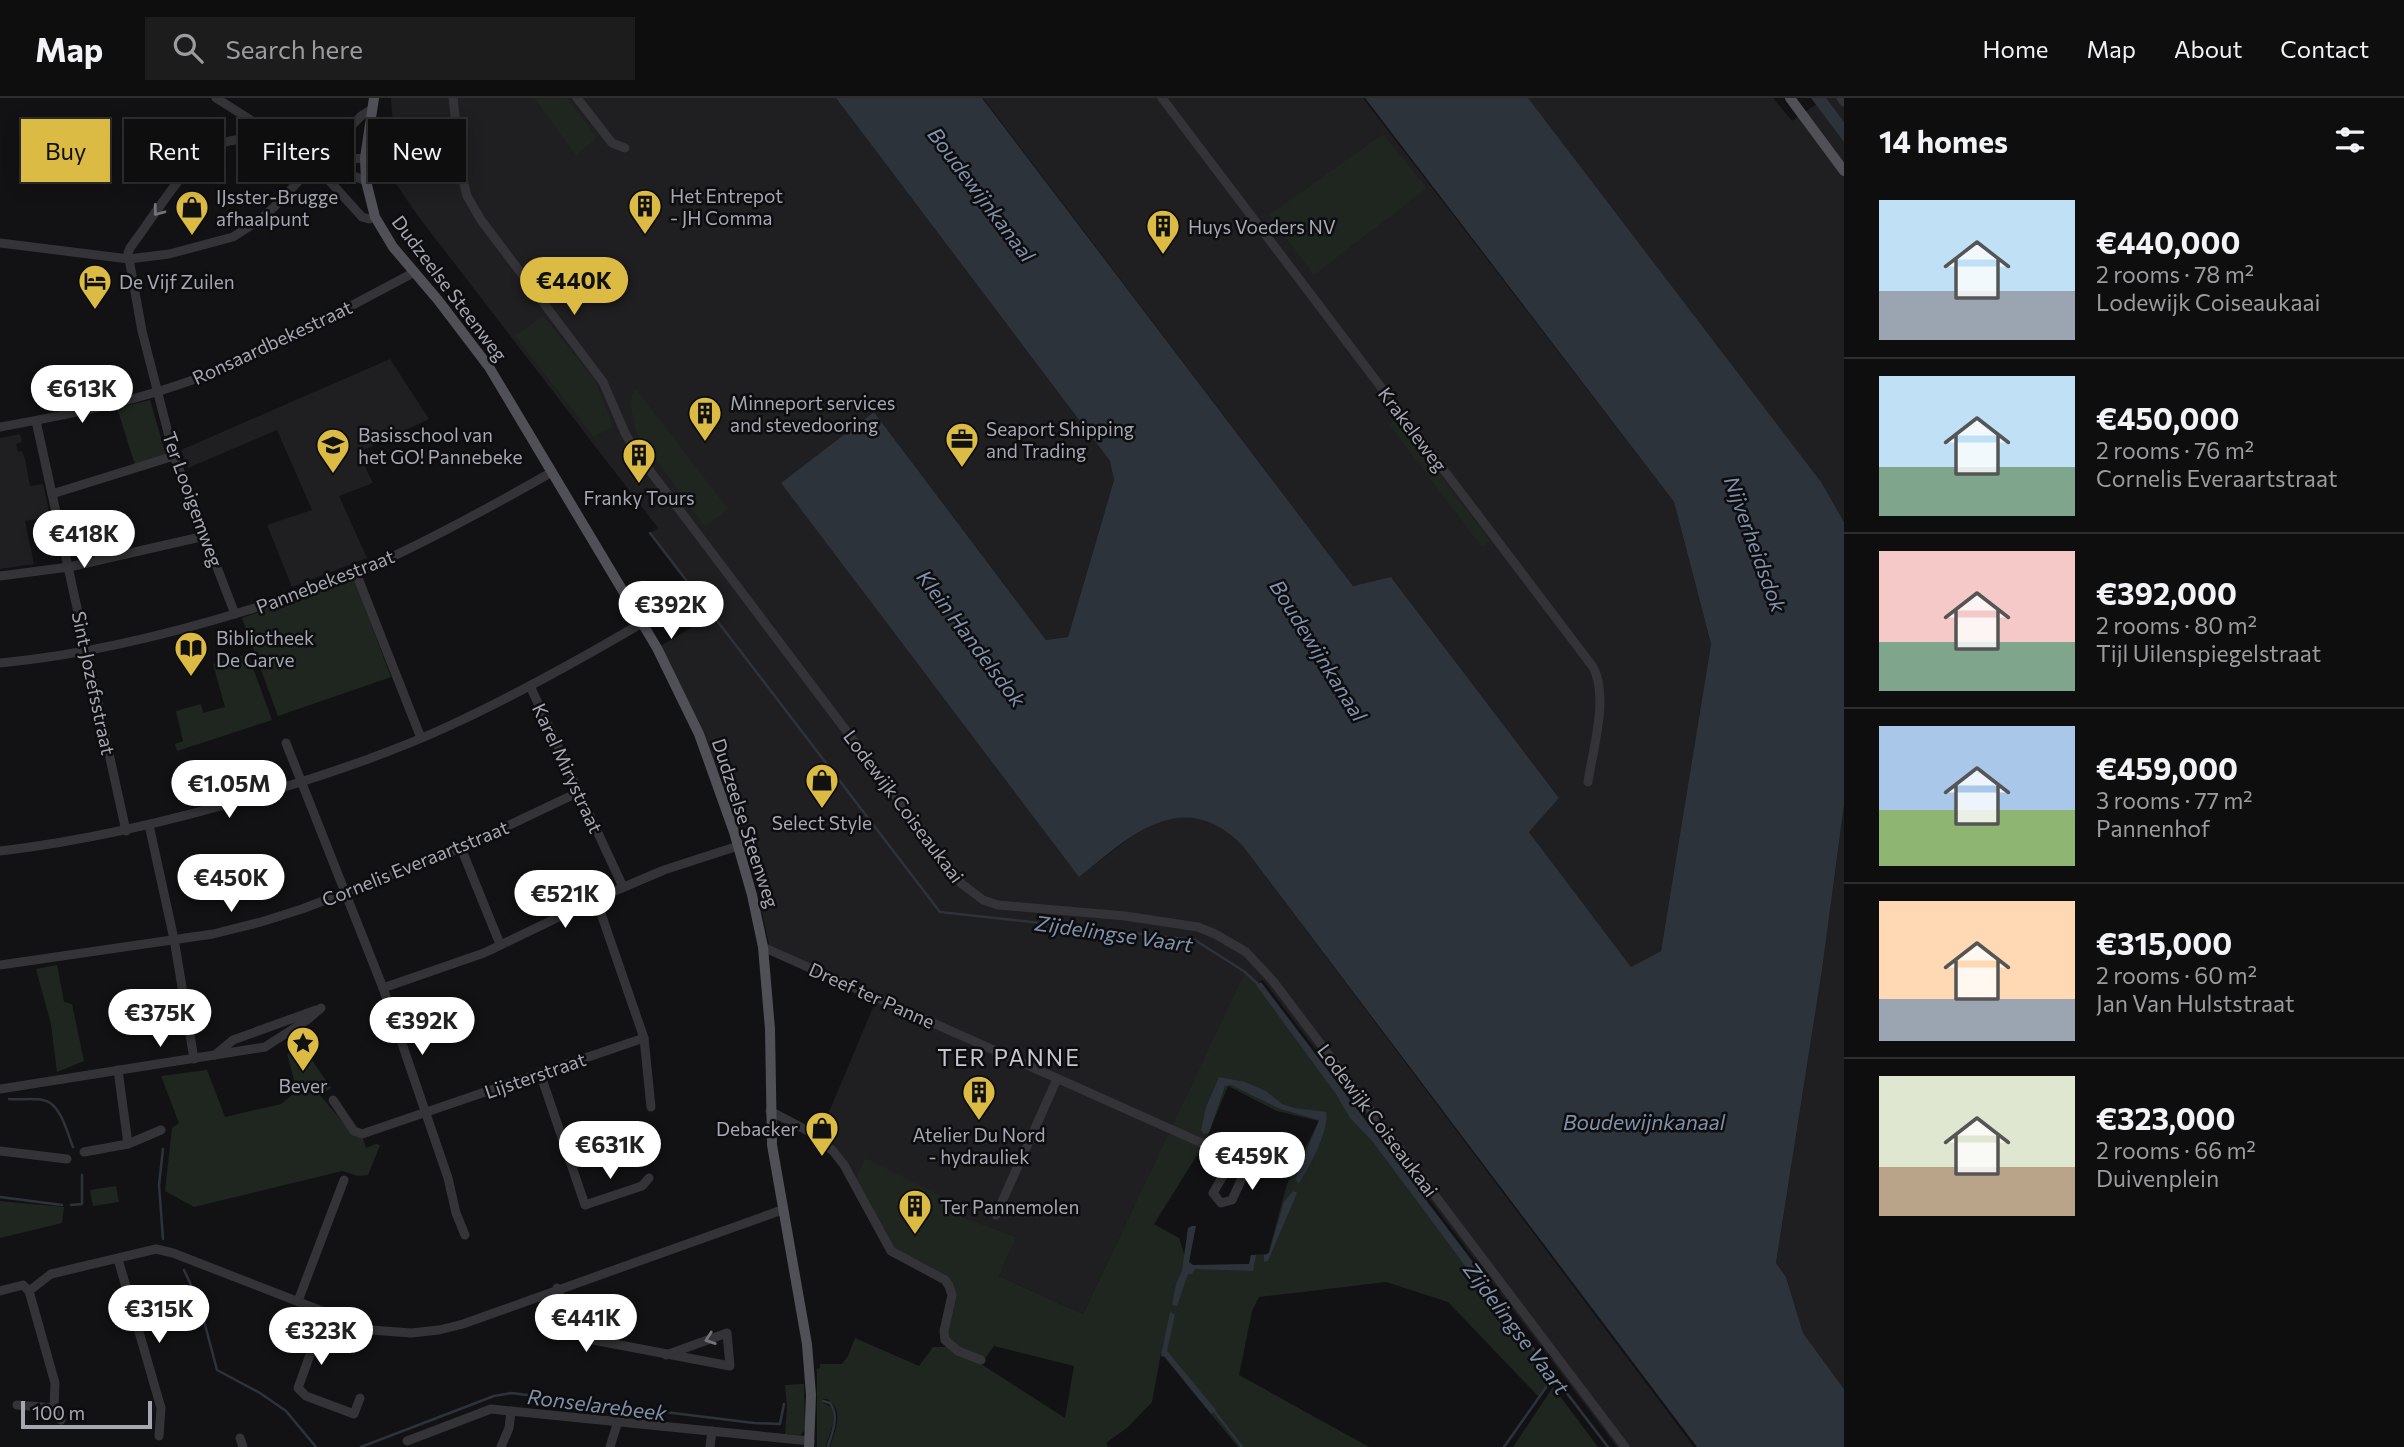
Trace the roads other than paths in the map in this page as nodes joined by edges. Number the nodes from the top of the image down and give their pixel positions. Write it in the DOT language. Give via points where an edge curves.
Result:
graph roads {
  1 [pos="216,98"];
  2 [pos="453,98"];
  3 [pos="578,98"];
  4 [pos="1162,98"];
  5 [pos="1790,98"];
  6 [pos="373,103"];
  7 [pos="248,119"];
  8 [pos="354,123"];
  9 [pos="238,140"];
  10 [pos="625,148"];
  11 [pos="365,158"];
  12 [pos="354,159"];
  13 [pos="1844,171"];
  14 [pos="354,176"];
  15 [pos="366,181"];
  16 [pos="299,182"];
  17 [pos="331,182"];
  18 [pos="375,217"];
  19 [pos="0,243"];
  20 [pos="128,259"];
  21 [pos="415,272"];
  22 [pos="157,392"];
  23 [pos="36,421"];
  24 [pos="0,427"];
  25 [pos="174,456"];
  26 [pos="552,472"];
  27 [pos="52,494"];
  28 [pos="205,536"];
  29 [pos="69,567"];
  30 [pos="356,573"];
  31 [pos="0,576"];
  32 [pos="235,614"];
  33 [pos="642,623"];
  34 [pos="87,652"];
  35 [pos="0,663"];
  36 [pos="530,686"];
  37 [pos="421,738"];
  38 [pos="286,743"];
  39 [pos="301,782"];
  40 [pos="1588,782"];
  41 [pos="579,792"];
  42 [pos="149,825"];
  43 [pos="126,831"];
  44 [pos="738,846"];
  45 [pos="461,848"];
  46 [pos="0,851"];
  47 [pos="623,887"];
  48 [pos="344,893"];
  49 [pos="596,899"];
  50 [pos="174,939"];
  51 [pos="500,944"];
  52 [pos="763,947"];
  53 [pos="0,965"];
  54 [pos="383,988"];
  55 [pos="644,1038"];
  56 [pos="215,1055"];
  57 [pos="194,1059"];
  58 [pos="118,1070"];
  59 [pos="540,1073"];
  60 [pos="1058,1079"];
  61 [pos="0,1089"];
  62 [pos="333,1100"];
  63 [pos="651,1107"];
  64 [pos="770,1111"];
  65 [pos="425,1113"];
  66 [pos="161,1130"];
  67 [pos="128,1144"];
  68 [pos="0,1151"];
  69 [pos="84,1152"];
  70 [pos="1237,1152"];
  71 [pos="67,1159"];
  72 [pos="649,1178"];
  73 [pos="344,1180"];
  74 [pos="782,1210"];
  75 [pos="996,1215"];
  76 [pos="465,1235"];
  77 [pos="118,1259"];
  78 [pos="558,1289"];
  79 [pos="0,1291"];
  80 [pos="29,1291"];
  81 [pos="298,1301"];
  82 [pos="325,1313"];
  83 [pos="666,1355"];
  84 [pos="981,1360"];
  85 [pos="360,1398"];
  86 [pos="18,1405"];
  87 [pos="54,1408"];
  88 [pos="511,1411"];
  89 [pos="61,1420"];
  90 [pos="618,1422"];
  91 [pos="712,1431"];
  92 [pos="159,1436"];
  93 [pos="413,1442"];
  94 [pos="810,1444"];
  95 [pos="502,1447"];
  96 [pos="610,1447"];
  97 [pos="710,1447"];
  98 [pos="1625,1447"];
  1 -- 7 [label="street"];
  2 -- 98 [label="street, Lodewijk Coiseaukaai" via="464,186 481,220 603,382 635,451 962,884 998,905 1125,916 1198,928 1246,953 1273,981"];
  3 -- 10 [label="street" via="612,143"];
  4 -- 40 [label="street, Krakeleweg" via="1593,667 1601,694"];
  5 -- 13 [label="main road"];
  6 -- 8 [label="street"];
  6 -- 11 [label="main road, Dudzeelse Steenweg"];
  9 -- 20 [label="street, one-way" via="206,151 130,248"];
  11 -- 12 [label="street"];
  11 -- 15 [label="main road, Dudzeelse Steenweg"];
  14 -- 15 [label="street"];
  15 -- 18 [label="main road, Dudzeelse Steenweg"];
  16 -- 20 [label="street" via="261,219 233,237 182,252"];
  17 -- 18 [label="street, Dudzeelse Steenweg" via="362,217"];
  18 -- 21 [label="main road, Dudzeelse Steenweg"];
  19 -- 20 [label="street"];
  20 -- 22 [label="street, Ter Looigemweg"];
  21 -- 22 [label="street, Ronsaardbekestraat" via="229,366"];
  21 -- 26 [label="main road, Dudzeelse Steenweg" via="489,367"];
  22 -- 23 [label="street, Ronsaardbekestraat"];
  22 -- 25 [label="street, Ter Looigemweg"];
  23 -- 24 [label="street, Ronsaardbekestraat"];
  23 -- 27 [label="street, Sint-Jozefsstraat"];
  25 -- 27 [label="street"];
  25 -- 28 [label="street, Ter Looigemweg"];
  26 -- 30 [label="street, Pannebekestraat"];
  26 -- 33 [label="main road, Dudzeelse Steenweg"];
  27 -- 29 [label="street, Sint-Jozefsstraat"];
  28 -- 29 [label="street"];
  28 -- 32 [label="street, Ter Looigemweg"];
  29 -- 31 [label="street"];
  29 -- 34 [label="street, Sint-Jozefsstraat"];
  30 -- 32 [label="street, Pannebekestraat"];
  30 -- 37 [label="street"];
  32 -- 34 [label="street, Pannebekestraat"];
  33 -- 36 [label="street"];
  33 -- 44 [label="main road, Dudzeelse Steenweg" via="699,734"];
  34 -- 35 [label="street, Pannebekestraat"];
  34 -- 43 [label="street, Sint-Jozefsstraat"];
  36 -- 37 [label="street"];
  36 -- 41 [label="street, Karel Mirystraat"];
  37 -- 39 [label="street"];
  38 -- 39 [label="street"];
  39 -- 42 [label="street"];
  39 -- 48 [label="street"];
  41 -- 45 [label="street, Cornelis Everaartstraat"];
  41 -- 47 [label="street, Karel Mirystraat"];
  42 -- 43 [label="street"];
  42 -- 50 [label="street"];
  43 -- 46 [label="street"];
  44 -- 47 [label="street"];
  44 -- 52 [label="main road, Dudzeelse Steenweg"];
  45 -- 48 [label="street, Cornelis Everaartstraat"];
  45 -- 51 [label="street"];
  47 -- 49 [label="street"];
  48 -- 50 [label="street, Cornelis Everaartstraat" via="261,922"];
  48 -- 54 [label="street"];
  49 -- 51 [label="street"];
  49 -- 55 [label="street"];
  50 -- 53 [label="street, Cornelis Everaartstraat"];
  50 -- 57 [label="street"];
  51 -- 54 [label="street"];
  52 -- 60 [label="street, Dreef ter Panne"];
  52 -- 64 [label="main road, Dudzeelse Steenweg"];
  54 -- 65 [label="street"];
  55 -- 59 [label="street, Lijsterstraat"];
  55 -- 63 [label="street"];
  56 -- 56 [label="street" via="233,1040 321,1008 265,1047"];
  56 -- 57 [label="street"];
  57 -- 58 [label="street"];
  58 -- 61 [label="street"];
  58 -- 67 [label="street"];
  59 -- 65 [label="street, Lijsterstraat"];
  59 -- 72 [label="street" via="585,1205 642,1186"];
  60 -- 70 [label="street, Dreef ter Panne" via="1204,1144"];
  60 -- 75 [label="street"];
  62 -- 65 [label="street, Lijsterstraat" via="354,1131 362,1133"];
  64 -- 74 [label="main road, Dudzeelse Steenweg"];
  64 -- 84 [label="street" via="810,1132 833,1151 891,1251 944,1280 952,1295 945,1340"];
  65 -- 76 [label="street"];
  66 -- 67 [label="street"];
  67 -- 69 [label="street"];
  68 -- 71 [label="street"];
  70 -- 70 [label="street" via="1213,1193 1221,1203 1232,1200 1249,1163"];
  73 -- 81 [label="street"];
  74 -- 78 [label="street"];
  74 -- 94 [label="main road, Dudzeelse Steenweg" via="807,1344"];
  77 -- 80 [label="street" via="51,1273"];
  77 -- 81 [label="street" via="165,1251"];
  77 -- 92 [label="street" via="161,1408"];
  78 -- 82 [label="street" via="463,1324 411,1333 371,1330"];
  78 -- 83 [label="street" via="573,1331 583,1338"];
  79 -- 80 [label="street" via="23,1285"];
  80 -- 87 [label="street" via="55,1384"];
  81 -- 82 [label="street"];
  82 -- 85 [label="street" via="298,1388 306,1396 354,1414"];
  83 -- 83 [label="street, one-way" via="679,1357 730,1366 727,1333"];
  86 -- 87 [label="street"];
  87 -- 89 [label="street"];
  88 -- 90 [label="street"];
  88 -- 93 [label="street" via="491,1409"];
  88 -- 95 [label="street"];
  90 -- 91 [label="street"];
  90 -- 96 [label="street"];
  91 -- 94 [label="street"];
  91 -- 97 [label="street"];
}
